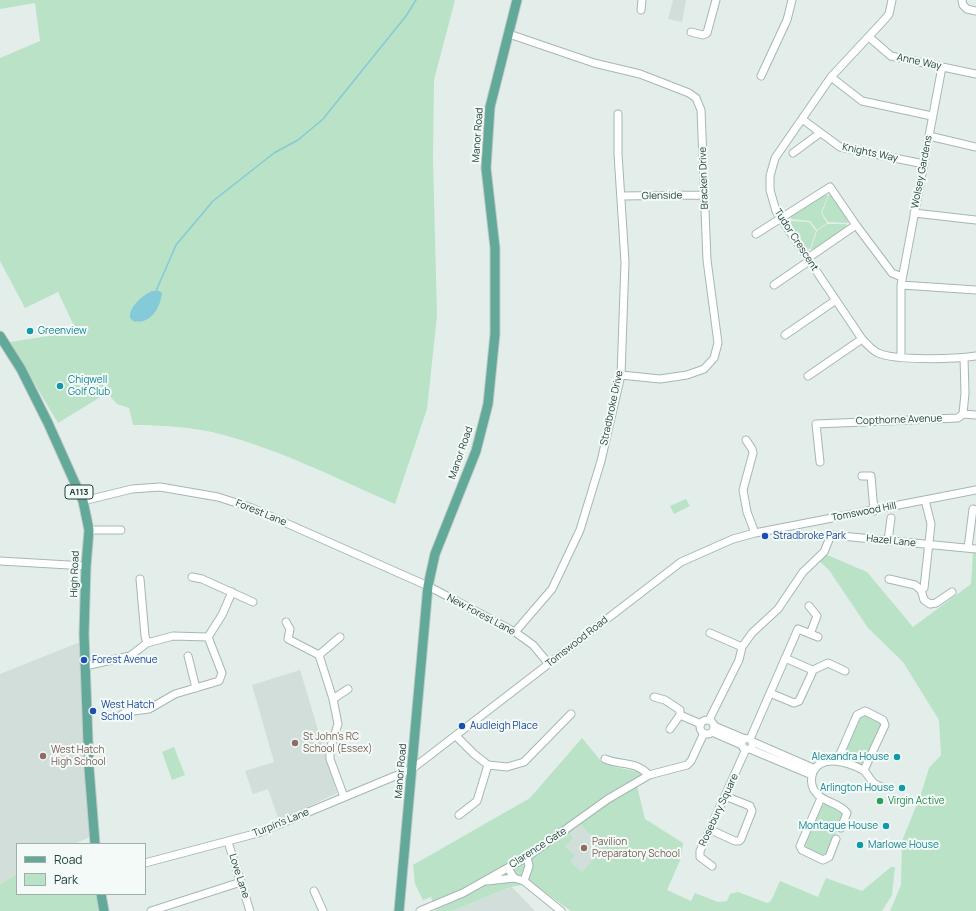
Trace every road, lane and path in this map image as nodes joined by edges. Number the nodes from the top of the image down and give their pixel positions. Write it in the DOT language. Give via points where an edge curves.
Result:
graph roads {
  1 [pos="517,0"];
  2 [pos="642,0"];
  3 [pos="716,0"];
  4 [pos="792,0"];
  5 [pos="892,0"];
  6 [pos="962,0"];
  7 [pos="641,10"];
  8 [pos="976,11"];
  9 [pos="691,32"];
  10 [pos="509,34"];
  11 [pos="869,37"];
  12 [pos="942,68"];
  13 [pos="976,74"];
  14 [pos="761,76"];
  15 [pos="831,77"];
  16 [pos="618,114"];
  17 [pos="932,116"];
  18 [pos="802,119"];
  19 [pos="820,133"];
  20 [pos="928,136"];
  21 [pos="976,147"];
  22 [pos="793,152"];
  23 [pos="924,164"];
  24 [pos="704,195"];
  25 [pos="621,196"];
  26 [pos="914,213"];
  27 [pos="782,219"];
  28 [pos="976,220"];
  29 [pos="856,225"];
  30 [pos="756,234"];
  31 [pos="808,259"];
  32 [pos="902,281"];
  33 [pos="774,285"];
  34 [pos="976,290"];
  35 [pos="836,300"];
  36 [pos="785,334"];
  37 [pos="0,336"];
  38 [pos="862,339"];
  39 [pos="976,356"];
  40 [pos="901,357"];
  41 [pos="964,358"];
  42 [pos="621,375"];
  43 [pos="808,376"];
  44 [pos="963,414"];
  45 [pos="976,415"];
  46 [pos="746,440"];
  47 [pos="820,462"];
  48 [pos="862,476"];
  49 [pos="976,490"];
  50 [pos="925,500"];
  51 [pos="83,501"];
  52 [pos="874,511"];
  53 [pos="974,513"];
  54 [pos="891,518"];
  55 [pos="89,530"];
  56 [pos="121,530"];
  57 [pos="754,533"];
  58 [pos="888,541"];
  59 [pos="928,546"];
  60 [pos="968,548"];
  61 [pos="976,549"];
  62 [pos="0,561"];
  63 [pos="86,566"];
  64 [pos="140,578"];
  65 [pos="192,578"];
  66 [pos="889,579"];
  67 [pos="428,586"];
  68 [pos="923,589"];
  69 [pos="232,592"];
  70 [pos="952,592"];
  71 [pos="253,602"];
  72 [pos="810,606"];
  73 [pos="286,622"];
  74 [pos="515,632"];
  75 [pos="710,633"];
  76 [pos="810,634"];
  77 [pos="208,637"];
  78 [pos="340,637"];
  79 [pos="818,637"];
  80 [pos="147,643"];
  81 [pos="742,647"];
  82 [pos="319,655"];
  83 [pos="188,656"];
  84 [pos="785,658"];
  85 [pos="549,664"];
  86 [pos="85,666"];
  87 [pos="811,671"];
  88 [pos="845,671"];
  89 [pos="196,688"];
  90 [pos="348,688"];
  91 [pos="770,693"];
  92 [pos="654,697"];
  93 [pos="333,699"];
  94 [pos="571,714"];
  95 [pos="680,715"];
  96 [pos="120,716"];
  97 [pos="709,720"];
  98 [pos="700,724"];
  99 [pos="670,729"];
  100 [pos="713,729"];
  101 [pos="704,733"];
  102 [pos="456,736"];
  103 [pos="748,744"];
  104 [pos="605,759"];
  105 [pos="837,761"];
  106 [pos="488,765"];
  107 [pos="412,769"];
  108 [pos="864,770"];
  109 [pos="813,772"];
  110 [pos="649,775"];
  111 [pos="884,788"];
  112 [pos="726,796"];
  113 [pos="344,797"];
  114 [pos="821,798"];
  115 [pos="459,815"];
  116 [pos="841,828"];
  117 [pos="711,830"];
  118 [pos="836,839"];
  119 [pos="228,842"];
  120 [pos="95,843"];
  121 [pos="527,857"];
  122 [pos="146,863"];
  123 [pos="712,866"];
  124 [pos="508,868"];
  125 [pos="514,878"];
  126 [pos="524,881"];
  127 [pos="241,882"];
  128 [pos="482,882"];
  129 [pos="314,891"];
  130 [pos="101,895"];
  131 [pos="104,911"];
  132 [pos="151,911"];
  133 [pos="250,911"];
  134 [pos="323,911"];
  135 [pos="398,911"];
  136 [pos="420,911"];
  137 [pos="561,911"];
  1 -- 10 [label="main road, Manor Road"];
  2 -- 7 [label="street"];
  3 -- 9 [label="street" via="707,33 703,35"];
  4 -- 14 [label="street" via="787,20"];
  5 -- 11 [label="street, Tudor Crescent" via="889,14"];
  6 -- 8 [label="street" via="967,9"];
  10 -- 24 [label="street, Bracken Drive" via="594,63 640,74 696,98 701,110"];
  10 -- 67 [label="main road, Manor Road" via="490,107 487,160 495,248 495,334 488,404 476,451 435,554"];
  11 -- 12 [label="street, Anne Way" via="891,56"];
  11 -- 15 [label="street, Tudor Crescent"];
  12 -- 13 [label="street, Anne Way"];
  12 -- 17 [label="street, Wolsey Gardens"];
  15 -- 17 [label="street" via="862,101"];
  15 -- 18 [label="street, Tudor Crescent"];
  16 -- 25 [label="street, Stradbroke Drive"];
  17 -- 20 [label="street, Wolsey Gardens"];
  18 -- 19 [label="street, Knights Way"];
  18 -- 27 [label="street, Tudor Crescent" via="775,158 772,167 770,190 776,211"];
  19 -- 22 [label="street"];
  19 -- 23 [label="street, Knights Way" via="840,147"];
  20 -- 21 [label="street"];
  20 -- 23 [label="street, Wolsey Gardens"];
  23 -- 26 [label="street, Wolsey Gardens"];
  24 -- 25 [label="street, Glenside"];
  24 -- 42 [label="street, Bracken Drive" via="707,260 718,343 714,358 704,369 687,375 660,379"];
  25 -- 42 [label="street, Stradbroke Drive" via="625,262"];
  26 -- 28 [label="street"];
  26 -- 32 [label="street, Wolsey Gardens"];
  27 -- 29 [label="street" via="830,187"];
  27 -- 30 [label="street"];
  27 -- 31 [label="street, Tudor Crescent"];
  29 -- 31 [label="street"];
  29 -- 32 [label="street" via="892,273"];
  31 -- 33 [label="street"];
  31 -- 35 [label="street, Tudor Crescent"];
  32 -- 34 [label="street"];
  32 -- 40 [label="street, Wolsey Gardens"];
  35 -- 36 [label="street"];
  35 -- 38 [label="street, Tudor Crescent"];
  37 -- 51 [label="main road, High Road / A113" via="21,369 48,422"];
  38 -- 40 [label="street, Tudor Crescent" via="878,352 893,358"];
  38 -- 43 [label="street"];
  39 -- 41 [label="street, Tudor Crescent"];
  40 -- 41 [label="street, Tudor Crescent"];
  41 -- 44 [label="street"];
  42 -- 74 [label="street, Stradbroke Drive" via="601,461 580,530 552,589"];
  44 -- 45 [label="street"];
  44 -- 47 [label="street, Copthorne Avenue" via="958,418 816,424"];
  46 -- 57 [label="street" via="753,453 743,490"];
  48 -- 52 [label="street" via="871,476"];
  49 -- 50 [label="street, Tomswood Hill"];
  50 -- 52 [label="street, Tomswood Hill"];
  50 -- 59 [label="street" via="931,524"];
  51 -- 55 [label="main road, High Road / A113"];
  51 -- 67 [label="street, Forest Lane" via="132,489 160,487 218,497 252,508"];
  52 -- 57 [label="street, Tomswood Hill"];
  53 -- 60 [label="street"];
  54 -- 58 [label="street"];
  55 -- 56 [label="street"];
  55 -- 63 [label="main road, High Road / A113"];
  57 -- 85 [label="street, Tomswood Road" via="733,539 681,562"];
  58 -- 59 [label="street, Hazel Lane"];
  58 -- 81 [label="street, Hazel Lane" via="831,535 824,552 803,572 778,609 752,633"];
  59 -- 60 [label="street, Hazel Lane"];
  59 -- 68 [label="street"];
  60 -- 61 [label="street, Hazel Lane"];
  62 -- 63 [label="street"];
  63 -- 86 [label="main road, High Road / A113"];
  64 -- 80 [label="street"];
  65 -- 69 [label="street" via="202,579"];
  66 -- 68 [label="street"];
  67 -- 74 [label="street, New Forest Lane"];
  67 -- 107 [label="main road, Manor Road"];
  68 -- 70 [label="street" via="924,600 930,604"];
  69 -- 71 [label="street"];
  69 -- 77 [label="street"];
  72 -- 76 [label="street" via="817,616"];
  73 -- 82 [label="street" via="290,629 288,639"];
  74 -- 85 [label="street, New Forest Lane" via="533,645"];
  75 -- 81 [label="street"];
  76 -- 79 [label="street"];
  76 -- 84 [label="street, Rosebury Square" via="798,630"];
  77 -- 80 [label="street" via="173,636"];
  77 -- 89 [label="street" via="222,673 219,681"];
  78 -- 82 [label="street"];
  80 -- 86 [label="street" via="130,656"];
  81 -- 97 [label="street" via="739,660"];
  82 -- 93 [label="street"];
  83 -- 89 [label="street"];
  84 -- 87 [label="street"];
  84 -- 91 [label="street, Rosebury Square"];
  85 -- 102 [label="street, Tomswood Road"];
  86 -- 120 [label="main road, High Road / A113"];
  87 -- 88 [label="street" via="828,663"];
  87 -- 91 [label="street" via="799,701 794,703"];
  89 -- 96 [label="street" via="175,694 149,709 126,712"];
  90 -- 93 [label="street"];
  91 -- 103 [label="street, Rosebury Square"];
  92 -- 95 [label="street" via="675,706 680,710"];
  93 -- 113 [label="street" via="338,724 330,749 330,759"];
  94 -- 106 [label="street" via="524,762 507,767"];
  95 -- 98 [label="street"];
  95 -- 99 [label="street"];
  97 -- 98 [label="street"];
  97 -- 100 [label="street"];
  98 -- 101 [label="street" via="700,729"];
  100 -- 101 [label="street"];
  100 -- 103 [label="street"];
  101 -- 110 [label="street, Clarence Gate" via="687,765"];
  102 -- 106 [label="street"];
  102 -- 107 [label="street, Tomswood Road"];
  103 -- 109 [label="street"];
  103 -- 112 [label="street, Rosebury Square"];
  104 -- 110 [label="street" via="636,765"];
  105 -- 108 [label="street"];
  105 -- 108 [label="street" via="857,715 865,711 883,720 885,724"];
  105 -- 109 [label="street" via="824,762"];
  106 -- 115 [label="street" via="477,801"];
  107 -- 113 [label="street, Turpin's Lane"];
  107 -- 135 [label="main road, Manor Road"];
  108 -- 111 [label="street" via="873,783"];
  109 -- 114 [label="street" via="814,789"];
  110 -- 121 [label="street, Clarence Gate" via="608,799"];
  112 -- 117 [label="street, Rosebury Square"];
  112 -- 117 [label="street" via="752,808 741,839 735,841"];
  113 -- 119 [label="street, Turpin's Lane" via="258,833"];
  114 -- 116 [label="street" via="847,813"];
  114 -- 118 [label="street" via="800,846 802,850 823,860 829,857"];
  117 -- 123 [label="street, Rosebury Square" via="699,854"];
  119 -- 122 [label="street, Turpin's Lane"];
  119 -- 127 [label="street, Love Lane"];
  121 -- 124 [label="street, Clarence Gate"];
  121 -- 126 [label="street" via="529,866"];
  124 -- 125 [label="street"];
  124 -- 128 [label="street, Clarence Gate"];
  125 -- 126 [label="street"];
  125 -- 128 [label="street"];
  126 -- 137 [label="street"];
  127 -- 132 [label="street"];
  127 -- 133 [label="street, Love Lane"];
  128 -- 136 [label="street, Clarence Gate"];
  129 -- 134 [label="street"];
  130 -- 131 [label="main road"];
}
